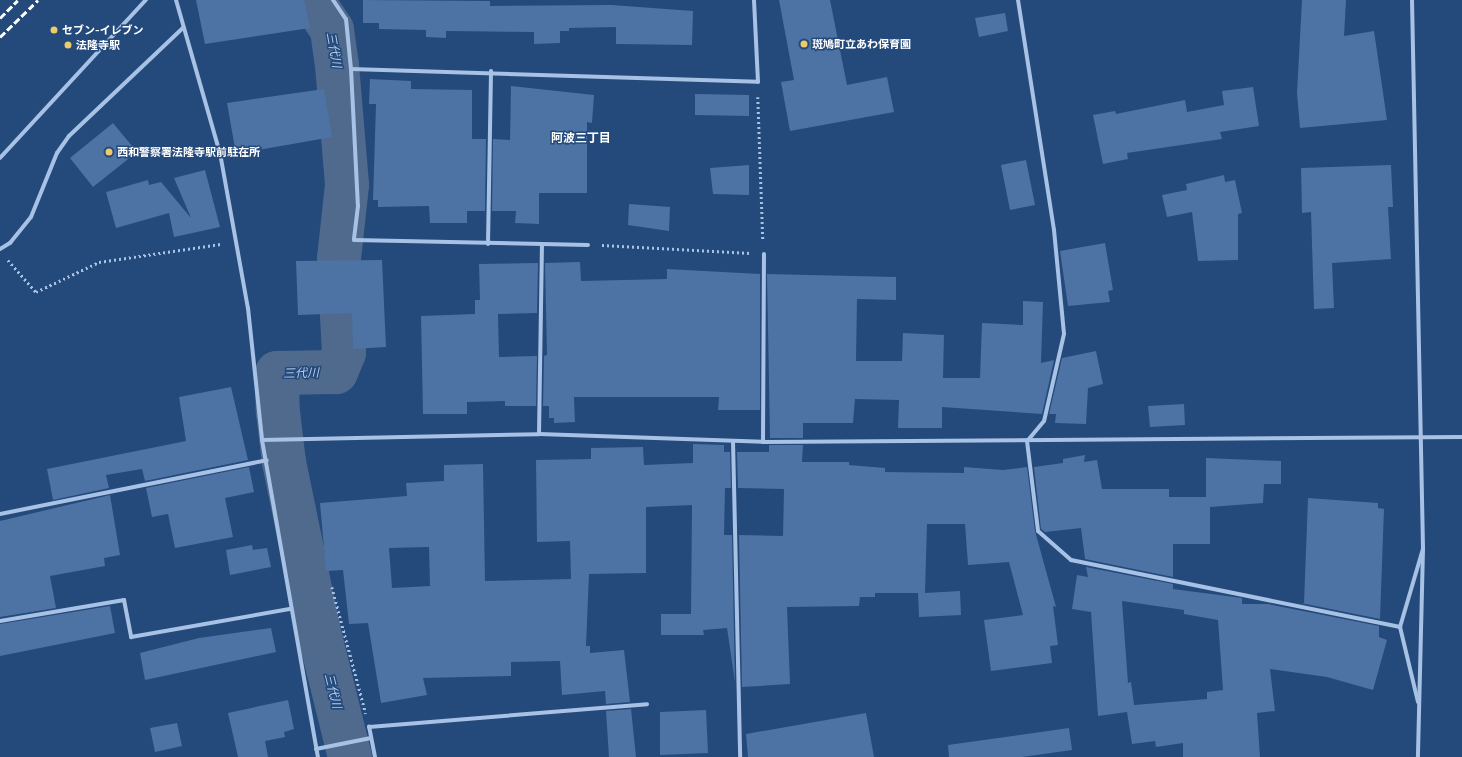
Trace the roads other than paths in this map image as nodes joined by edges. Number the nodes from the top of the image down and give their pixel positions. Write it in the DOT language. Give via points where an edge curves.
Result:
graph roads {
  1 [pos="146,0"];
  2 [pos="176,0"];
  3 [pos="333,0"];
  4 [pos="754,0"];
  5 [pos="1018,0"];
  6 [pos="1412,0"];
  7 [pos="184,27"];
  8 [pos="351,69"];
  9 [pos="491,71"];
  10 [pos="0,158"];
  11 [pos="488,244"];
  12 [pos="542,245"];
  13 [pos="588,245"];
  14 [pos="0,249"];
  15 [pos="764,254"];
  16 [pos="539,434"];
  17 [pos="1418,437"];
  18 [pos="1462,437"];
  19 [pos="262,440"];
  20 [pos="733,441"];
  21 [pos="763,442"];
  22 [pos="1027,442"];
  23 [pos="267,460"];
  24 [pos="0,514"];
  25 [pos="1423,549"];
  26 [pos="290,609"];
  27 [pos="0,621"];
  28 [pos="1400,627"];
  29 [pos="647,704"];
  30 [pos="1420,708"];
  31 [pos="371,738"];
  32 [pos="316,749"];
  33 [pos="318,757"];
  34 [pos="375,757"];
  35 [pos="740,757"];
  36 [pos="1418,757"];
  1 -- 10 [label="street"];
  2 -- 7 [label="street"];
  3 -- 8 [label="street" via="346,19"];
  4 -- 9 [label="street" via="758,82"];
  5 -- 22 [label="street" via="1054,230 1064,334 1044,421"];
  6 -- 17 [label="street"];
  7 -- 14 [label="street" via="69,136 57,153 30,217 10,243"];
  7 -- 19 [label="street" via="220,153 236,242"];
  8 -- 9 [label="street"];
  8 -- 11 [label="street" via="358,206 354,240"];
  9 -- 11 [label="street"];
  11 -- 12 [label="street"];
  12 -- 13 [label="street"];
  12 -- 16 [label="street"];
  15 -- 21 [label="street"];
  16 -- 19 [label="street"];
  16 -- 20 [label="street"];
  17 -- 18 [label="street"];
  17 -- 22 [label="street"];
  17 -- 25 [label="street"];
  19 -- 23 [label="street"];
  20 -- 21 [label="street"];
  20 -- 35 [label="street"];
  21 -- 22 [label="street"];
  22 -- 28 [label="street" via="1038,531 1070,560"];
  23 -- 24 [label="street"];
  23 -- 26 [label="street"];
  25 -- 28 [label="street"];
  25 -- 30 [label="street"];
  26 -- 27 [label="street" via="131,637 124,600"];
  26 -- 32 [label="street"];
  28 -- 30 [label="street"];
  29 -- 31 [label="street" via="369,727"];
  30 -- 36 [label="street"];
  31 -- 32 [label="street"];
  31 -- 34 [label="street"];
  32 -- 33 [label="street"];
}
